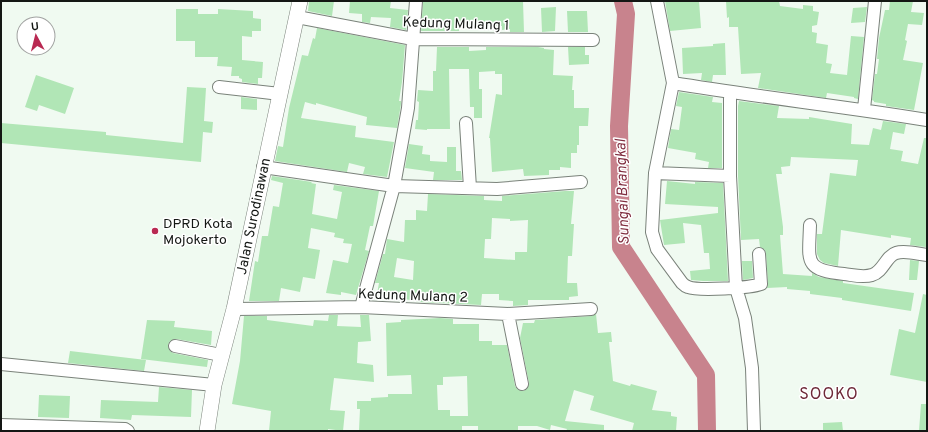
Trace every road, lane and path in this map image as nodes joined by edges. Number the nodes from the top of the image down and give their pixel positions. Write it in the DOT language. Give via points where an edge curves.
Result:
graph roads {
  1 [pos="300,1"];
  2 [pos="416,1"];
  3 [pos="657,1"];
  4 [pos="875,1"];
  5 [pos="297,17"];
  6 [pos="413,39"];
  7 [pos="593,40"];
  8 [pos="673,83"];
  9 [pos="219,87"];
  10 [pos="730,93"];
  11 [pos="280,94"];
  12 [pos="864,110"];
  13 [pos="927,120"];
  14 [pos="466,123"];
  15 [pos="264,167"];
  16 [pos="655,173"];
  17 [pos="730,176"];
  18 [pos="581,182"];
  19 [pos="394,186"];
  20 [pos="470,188"];
  21 [pos="810,225"];
  22 [pos="759,254"];
  23 [pos="927,255"];
  24 [pos="736,288"];
  25 [pos="360,307"];
  26 [pos="234,309"];
  27 [pos="591,309"];
  28 [pos="508,314"];
  29 [pos="175,346"];
  30 [pos="221,355"];
  31 [pos="1,364"];
  32 [pos="522,384"];
  33 [pos="214,385"];
  34 [pos="1,424"];
  35 [pos="128,431"];
  36 [pos="207,431"];
  37 [pos="754,431"];
  1 -- 5 [label="main road, Jalan Surodinawan"];
  2 -- 6 [label="street"];
  3 -- 8 [label="street"];
  4 -- 12 [label="street"];
  5 -- 6 [label="street, Kedung Mulang 1"];
  5 -- 11 [label="main road, Jalan Surodinawan"];
  6 -- 7 [label="street, Kedung Mulang 1"];
  6 -- 19 [label="street" via="408,108"];
  8 -- 10 [label="street"];
  8 -- 16 [label="street"];
  9 -- 11 [label="street"];
  10 -- 12 [label="street"];
  10 -- 17 [label="street"];
  11 -- 15 [label="main road, Jalan Surodinawan"];
  12 -- 13 [label="street"];
  14 -- 20 [label="street"];
  15 -- 19 [label="street"];
  15 -- 26 [label="main road, Jalan Surodinawan"];
  16 -- 17 [label="street"];
  16 -- 24 [label="street" via="652,232 657,249 682,284 688,287"];
  17 -- 24 [label="street"];
  18 -- 20 [label="street" via="497,189"];
  19 -- 20 [label="street"];
  19 -- 25 [label="street"];
  21 -- 23 [label="street" via="809,258 820,271 873,275 892,254 898,252"];
  22 -- 24 [label="street" via="761,284"];
  24 -- 37 [label="street" via="745,318 752,368"];
  25 -- 26 [label="street, Kedung Mulang 2"];
  25 -- 28 [label="street, Kedung Mulang 2"];
  26 -- 30 [label="main road, Jalan Surodinawan"];
  27 -- 28 [label="street, Kedung Mulang 2"];
  28 -- 32 [label="street"];
  29 -- 30 [label="street"];
  30 -- 33 [label="main road, Jalan Surodinawan"];
  31 -- 33 [label="street"];
  33 -- 36 [label="main road, Jalan Surodinawan"];
  34 -- 35 [label="street"];
}
